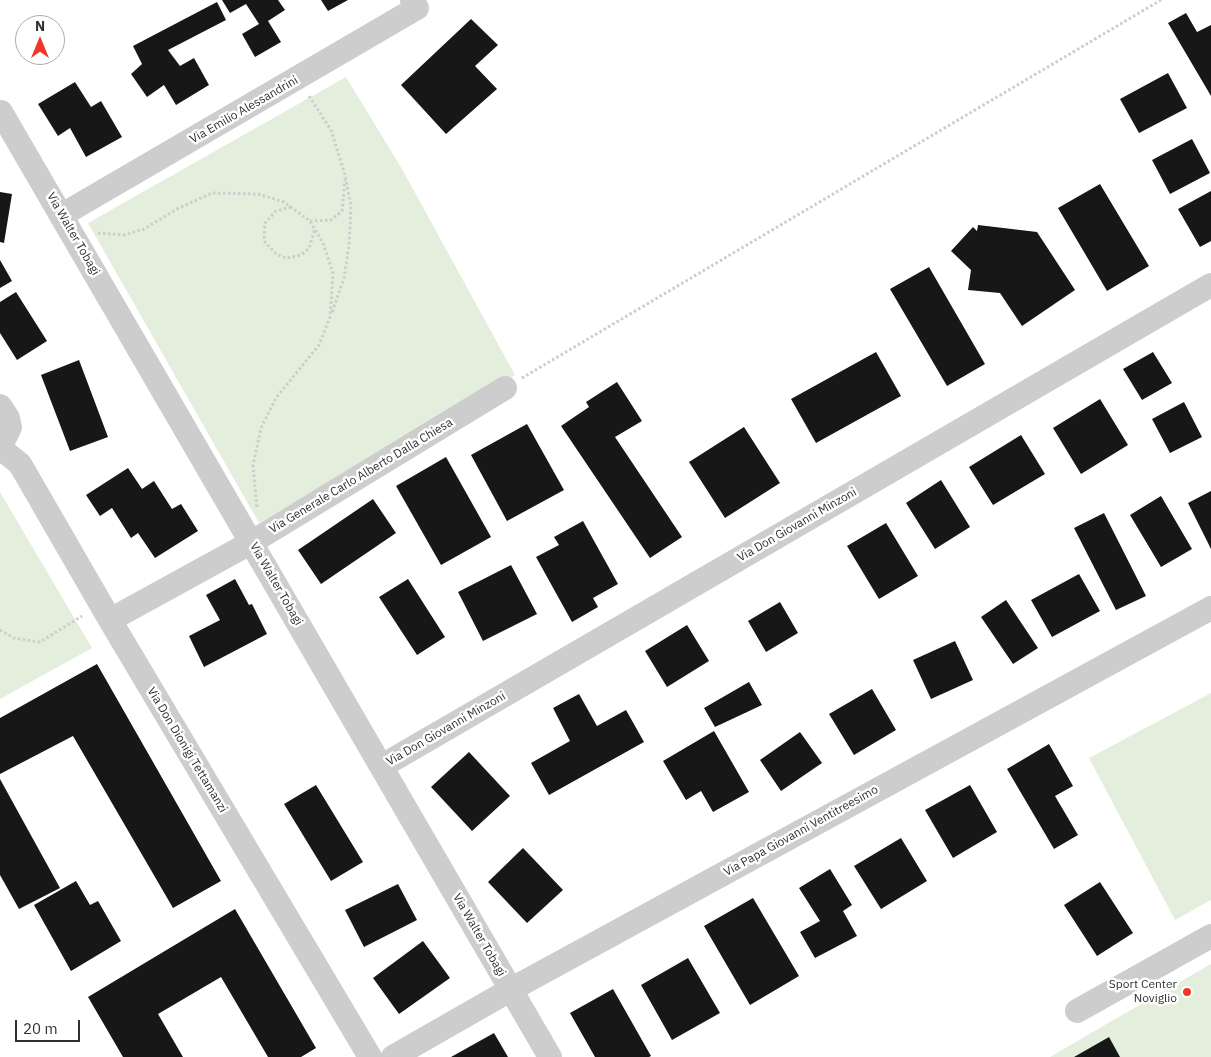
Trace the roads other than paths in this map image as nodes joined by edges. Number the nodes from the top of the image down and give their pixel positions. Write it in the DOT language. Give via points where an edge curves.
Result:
graph roads {
  1 [pos="412,0"];
  2 [pos="1,112"];
  3 [pos="65,221"];
  4 [pos="1211,285"];
  5 [pos="505,388"];
  6 [pos="0,406"];
  7 [pos="0,448"];
  8 [pos="252,542"];
  9 [pos="1211,608"];
  10 [pos="105,612"];
  11 [pos="382,766"];
  12 [pos="1211,936"];
  13 [pos="510,990"];
  14 [pos="1077,1012"];
  15 [pos="370,1057"];
  16 [pos="393,1057"];
  17 [pos="550,1057"];
  1 -- 3 [label="street, Via Emilio Alessandrini" via="417,8"];
  2 -- 3 [label="street, Via Walter Tobagi"];
  3 -- 8 [label="street, Via Walter Tobagi"];
  4 -- 11 [label="street, Via Don Giovanni Minzoni"];
  5 -- 8 [label="street, Via Generale Carlo Alberto Dalla Chiesa"];
  6 -- 7 [label="street, Via Don Dionigi Tettamanzi" via="10,427"];
  7 -- 10 [label="street, Via Don Dionigi Tettamanzi" via="20,464"];
  8 -- 10 [label="street, Via Generale Carlo Alberto Dalla Chiesa"];
  8 -- 11 [label="street, Via Walter Tobagi"];
  9 -- 13 [label="street, Via Papa Giovanni Ventitreesimo"];
  10 -- 15 [label="street, Via Don Dionigi Tettamanzi"];
  11 -- 13 [label="street, Via Walter Tobagi"];
  12 -- 14 [label="street"];
  13 -- 16 [label="street, Via Papa Giovanni Ventitreesimo"];
  13 -- 17 [label="street, Via Walter Tobagi"];
}
